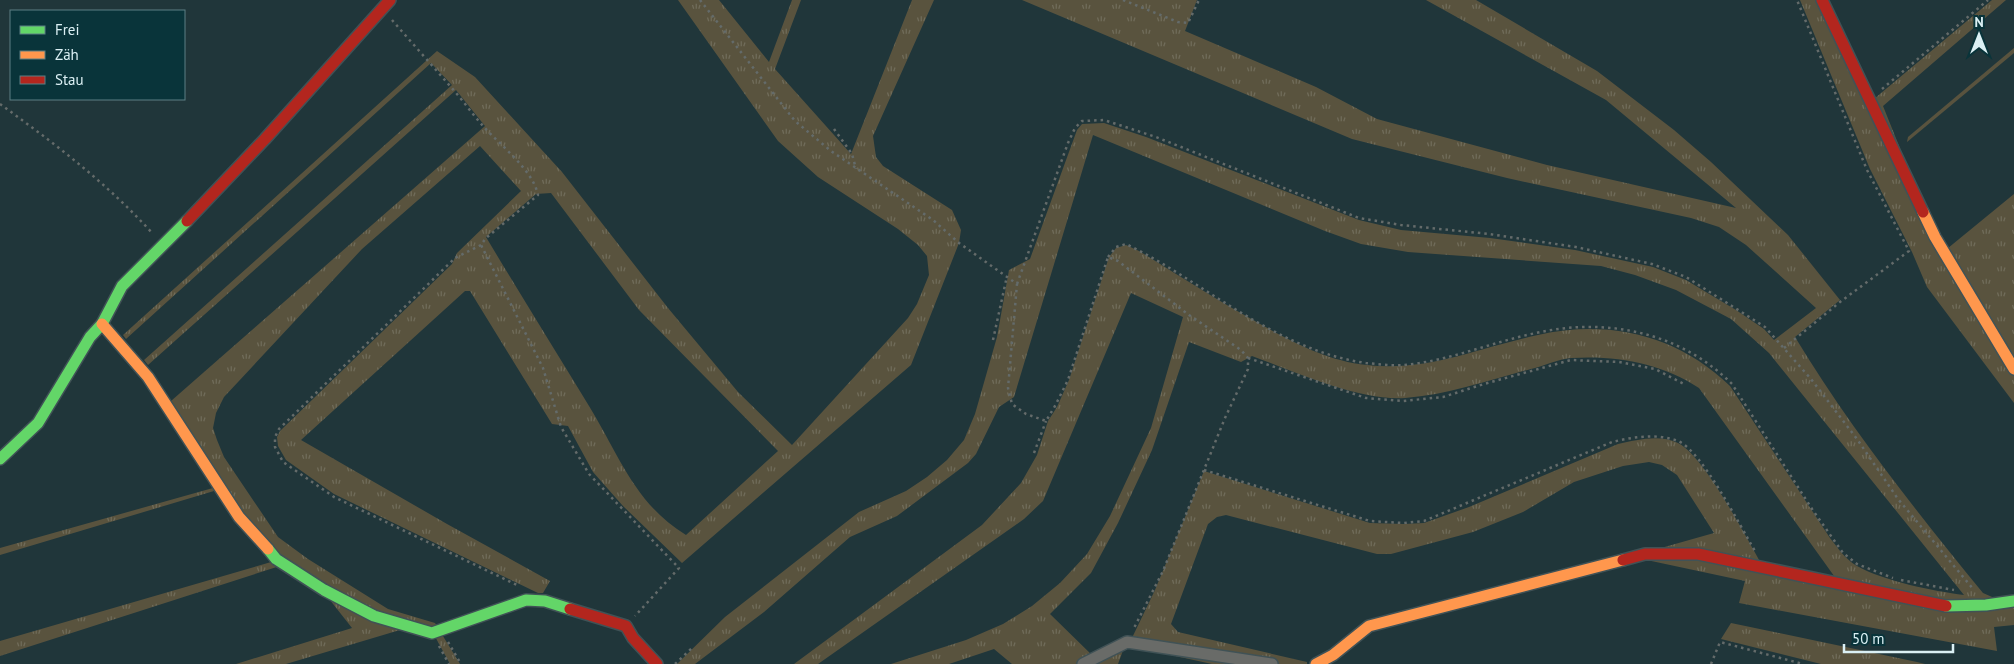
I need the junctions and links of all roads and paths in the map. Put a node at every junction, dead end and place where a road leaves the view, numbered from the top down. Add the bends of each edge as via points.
1 (390, 0) edge
2 (700, 0) edge
3 (1123, 0) edge
4 (1199, 0) edge
5 (1797, 0) edge
6 (1822, 0) edge
7 (1988, 0) edge
8 (381, 8) junction
9 (1870, 99) junction
10 (0, 104) edge
11 (834, 129) dead end
12 (856, 169) junction
13 (162, 245) junction
14 (481, 245) junction
15 (1108, 257) junction
16 (1006, 276) junction
17 (1017, 284) junction
18 (102, 324) junction
19 (992, 340) dead end
20 (1784, 348) junction
21 (1248, 358) junction
22 (2014, 370) edge
23 (1686, 385) dead end
24 (1046, 421) junction
25 (1034, 453) dead end
26 (0, 459) edge
27 (1203, 470) junction
28 (1766, 570) junction
29 (1958, 590) dead end
30 (1967, 592) dead end
31 (534, 600) junction
32 (2014, 601) edge
33 (626, 626) junction
34 (436, 631) junction
35 (1127, 642) junction
36 (692, 648) dead end
37 (449, 664) edge
38 (462, 664) edge
39 (658, 664) edge
40 (674, 664) edge
41 (1083, 664) edge
42 (1272, 664) edge
43 (1316, 664) edge
44 (1711, 664) edge
45 (1803, 664) edge

1 - 8 street
2 - 12 path via 795,121
3 - 4 path via 1188,23
5 - 20 path via 1867,170 1909,251
6 - 9 street
7 - 9 path
8 - 13 street via 266,139
8 - 14 path via 483,127 513,157 536,188 538,195
9 - 22 street via 1936,237
10 - 13 path via 101,182
11 - 12 path via 852,154
12 - 16 path via 933,220
13 - 18 street via 122,286
14 - 31 path via 456,258 279,429 275,447 283,462 334,497 527,590
14 - 33 path via 543,368 561,427 589,474 679,568
15 - 21 path via 1118,261
15 - 24 path via 1068,380
15 - 29 path via 1116,247 1126,244 1238,312 1296,342 1315,351 1367,363 1402,366 1567,327 1598,326 1661,338 1692,353 1732,384 1843,553 1857,564 1891,578
16 - 17 path
16 - 19 path
17 - 20 path via 1075,128 1082,121 1104,120 1166,141 1359,218 1576,247 1652,264 1686,277 1736,308 1765,327
17 - 24 path via 1008,388 1012,404 1026,414
18 - 26 street via 90,337 38,423
18 - 34 street via 148,377 239,517 276,559 324,590 374,616
20 - 30 path via 1857,439 1898,499 1976,594
21 - 23 path via 1366,398 1403,401 1443,397 1571,360 1619,362 1655,369
21 - 27 path via 1248,369
24 - 25 path
27 - 28 path via 1370,521 1403,523 1424,521 1612,442 1639,436 1656,437 1678,441 1689,449 1707,471
27 - 35 path via 1155,590
28 - 32 street via 1944,606
28 - 43 street via 1698,554 1644,554 1369,626
31 - 33 street
31 - 34 street
33 - 39 street
34 - 37 path
34 - 38 path
35 - 41 street
35 - 42 street
36 - 40 path
44 - 45 path via 1720,642

